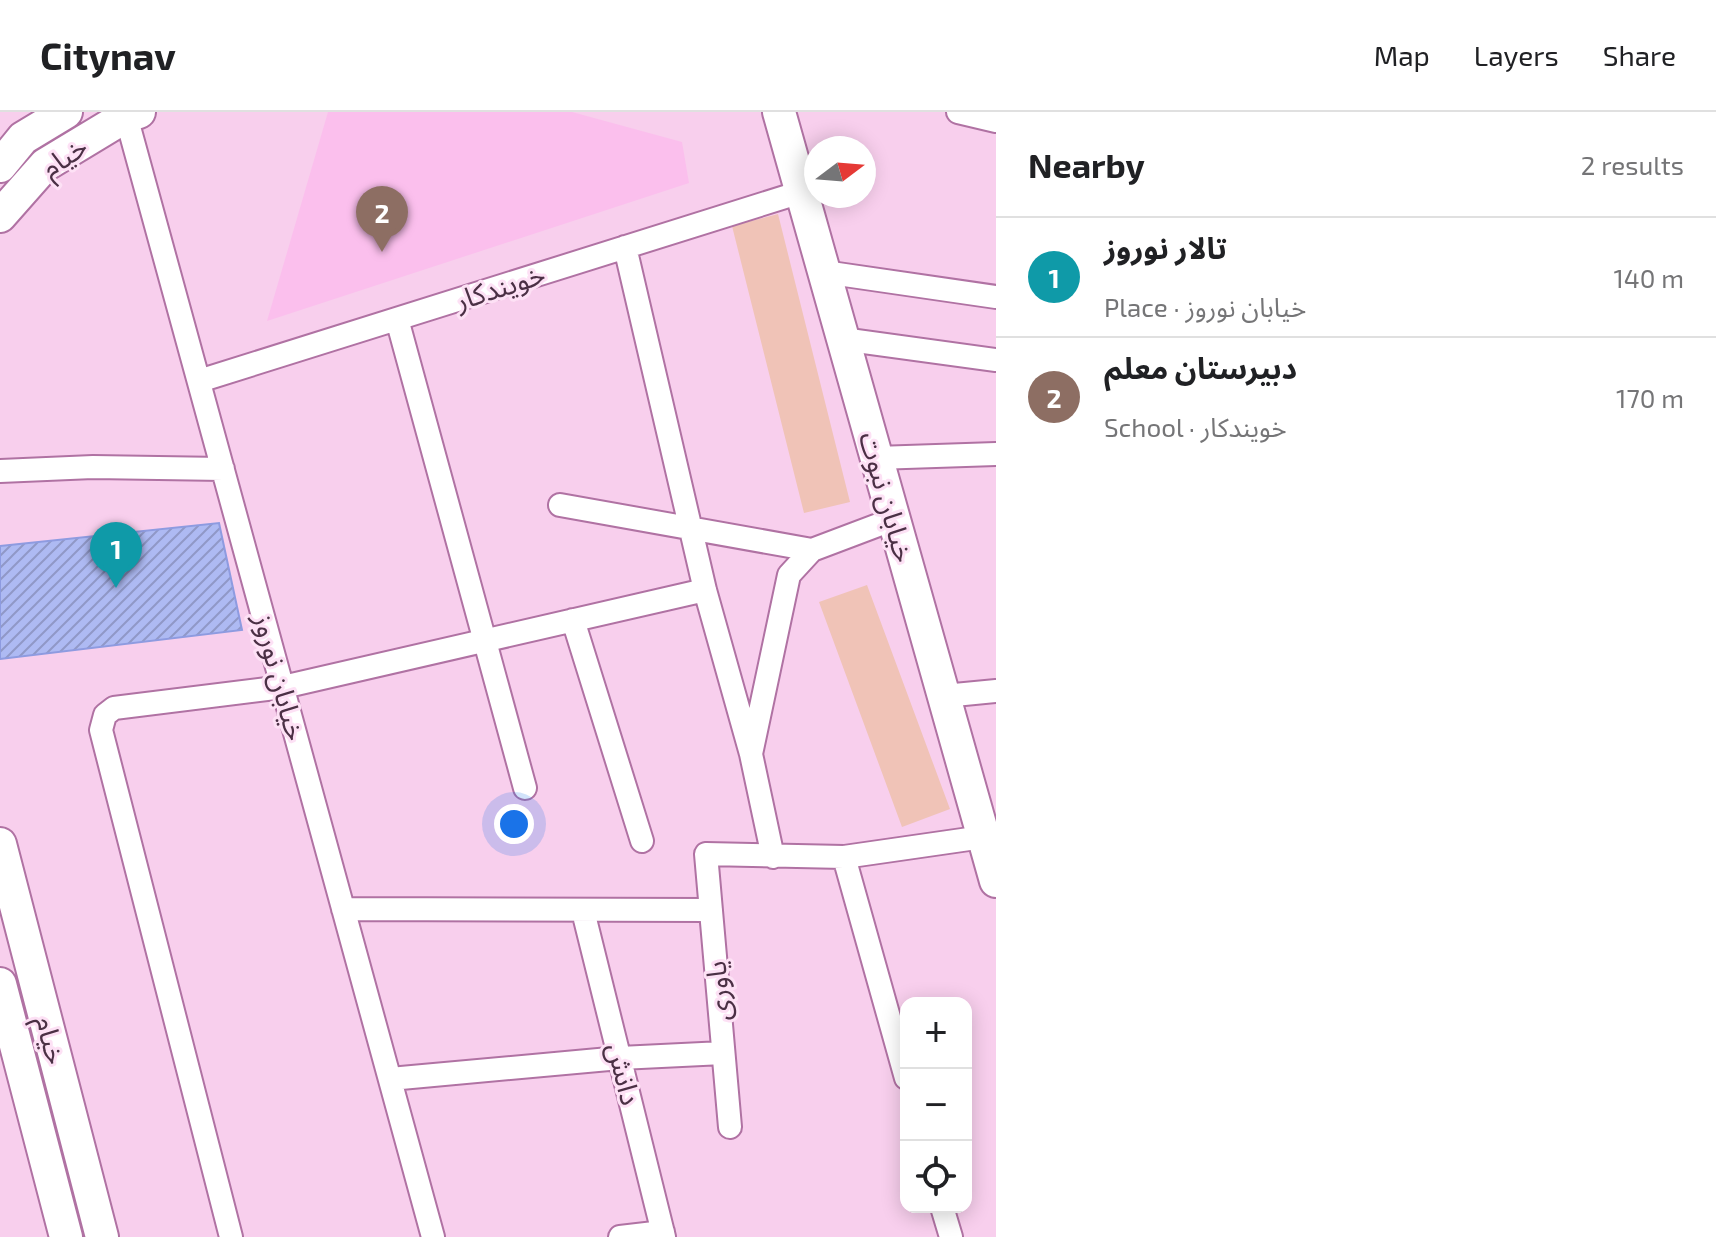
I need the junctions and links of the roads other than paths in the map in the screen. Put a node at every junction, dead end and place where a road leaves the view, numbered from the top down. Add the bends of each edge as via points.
1 (66, 112) edge
2 (779, 112) edge
3 (958, 112) edge
4 (130, 113) edge
5 (996, 121) edge
6 (0, 166) edge
7 (801, 192) junction
8 (0, 216) edge
9 (625, 247) junction
10 (824, 272) junction
11 (996, 297) edge
12 (397, 319) junction
13 (842, 339) junction
14 (996, 360) edge
15 (199, 381) junction
16 (996, 454) edge
17 (876, 458) junction
18 (223, 469) junction
19 (0, 471) edge
20 (560, 505) dead end
21 (894, 519) junction
22 (689, 526) junction
23 (812, 550) junction
24 (705, 590) junction
25 (573, 620) junction
26 (487, 640) junction
27 (283, 687) junction
28 (996, 691) edge
29 (944, 696) junction
30 (751, 754) junction
31 (525, 788) dead end
32 (983, 837) junction
33 (642, 841) dead end
34 (0, 844) edge
35 (773, 857) junction
36 (844, 857) junction
37 (996, 881) edge
38 (343, 909) junction
39 (711, 910) junction
40 (583, 911) junction
41 (37, 985) junction
42 (1, 991) edge
43 (723, 1053) junction
44 (620, 1058) junction
45 (903, 1069) edge
46 (390, 1079) junction
47 (730, 1127) dead end
48 (944, 1213) edge
49 (664, 1234) edge
50 (66, 1237) edge
51 (102, 1237) edge
52 (231, 1237) edge
53 (433, 1237) edge
54 (620, 1237) edge
55 (951, 1237) edge

1 - 6 street, خیام via 23,138
2 - 7 street, خیابان نبوت
3 - 5 street
4 - 8 street, خیام via 45,165
4 - 15 street, خیابان نوروز
7 - 9 street, خویندکار
7 - 10 street, خیابان نبوت
9 - 12 street, خویندکار
9 - 22 street
10 - 11 street
10 - 13 street, خیابان نبوت
12 - 15 street, خویندکار
12 - 26 street
13 - 14 street
13 - 17 street, خیابان نبوت
15 - 18 street, خیابان نوروز
16 - 17 street
17 - 21 street, خیابان نبوت
18 - 19 street
18 - 27 street, خیابان نوروز
20 - 22 street
21 - 23 street
21 - 29 street, خیابان نبوت
22 - 23 street
22 - 24 street
23 - 30 street via 789,575
24 - 25 street
24 - 30 street
25 - 26 street
25 - 33 street
26 - 27 street
26 - 31 street
27 - 38 street, خیابان نوروز
27 - 52 street via 114,708 105,715 101,730
28 - 29 street
29 - 32 street, خیابان نبوت
30 - 35 street
32 - 36 street
32 - 37 street, خیابان نبوت
34 - 41 street, خیام
35 - 36 street
35 - 39 street, یاوری via 706,854
36 - 45 street
38 - 40 street
38 - 46 street, خیابان نوروز
39 - 40 street
39 - 43 street, یاوری
40 - 44 street, دانش
41 - 42 street
41 - 51 street, خیام
42 - 50 street, خیام
43 - 44 street
43 - 47 street, یاوری
44 - 46 street
44 - 49 street, دانش
46 - 53 street, خیابان نوروز
48 - 55 street
49 - 54 street

